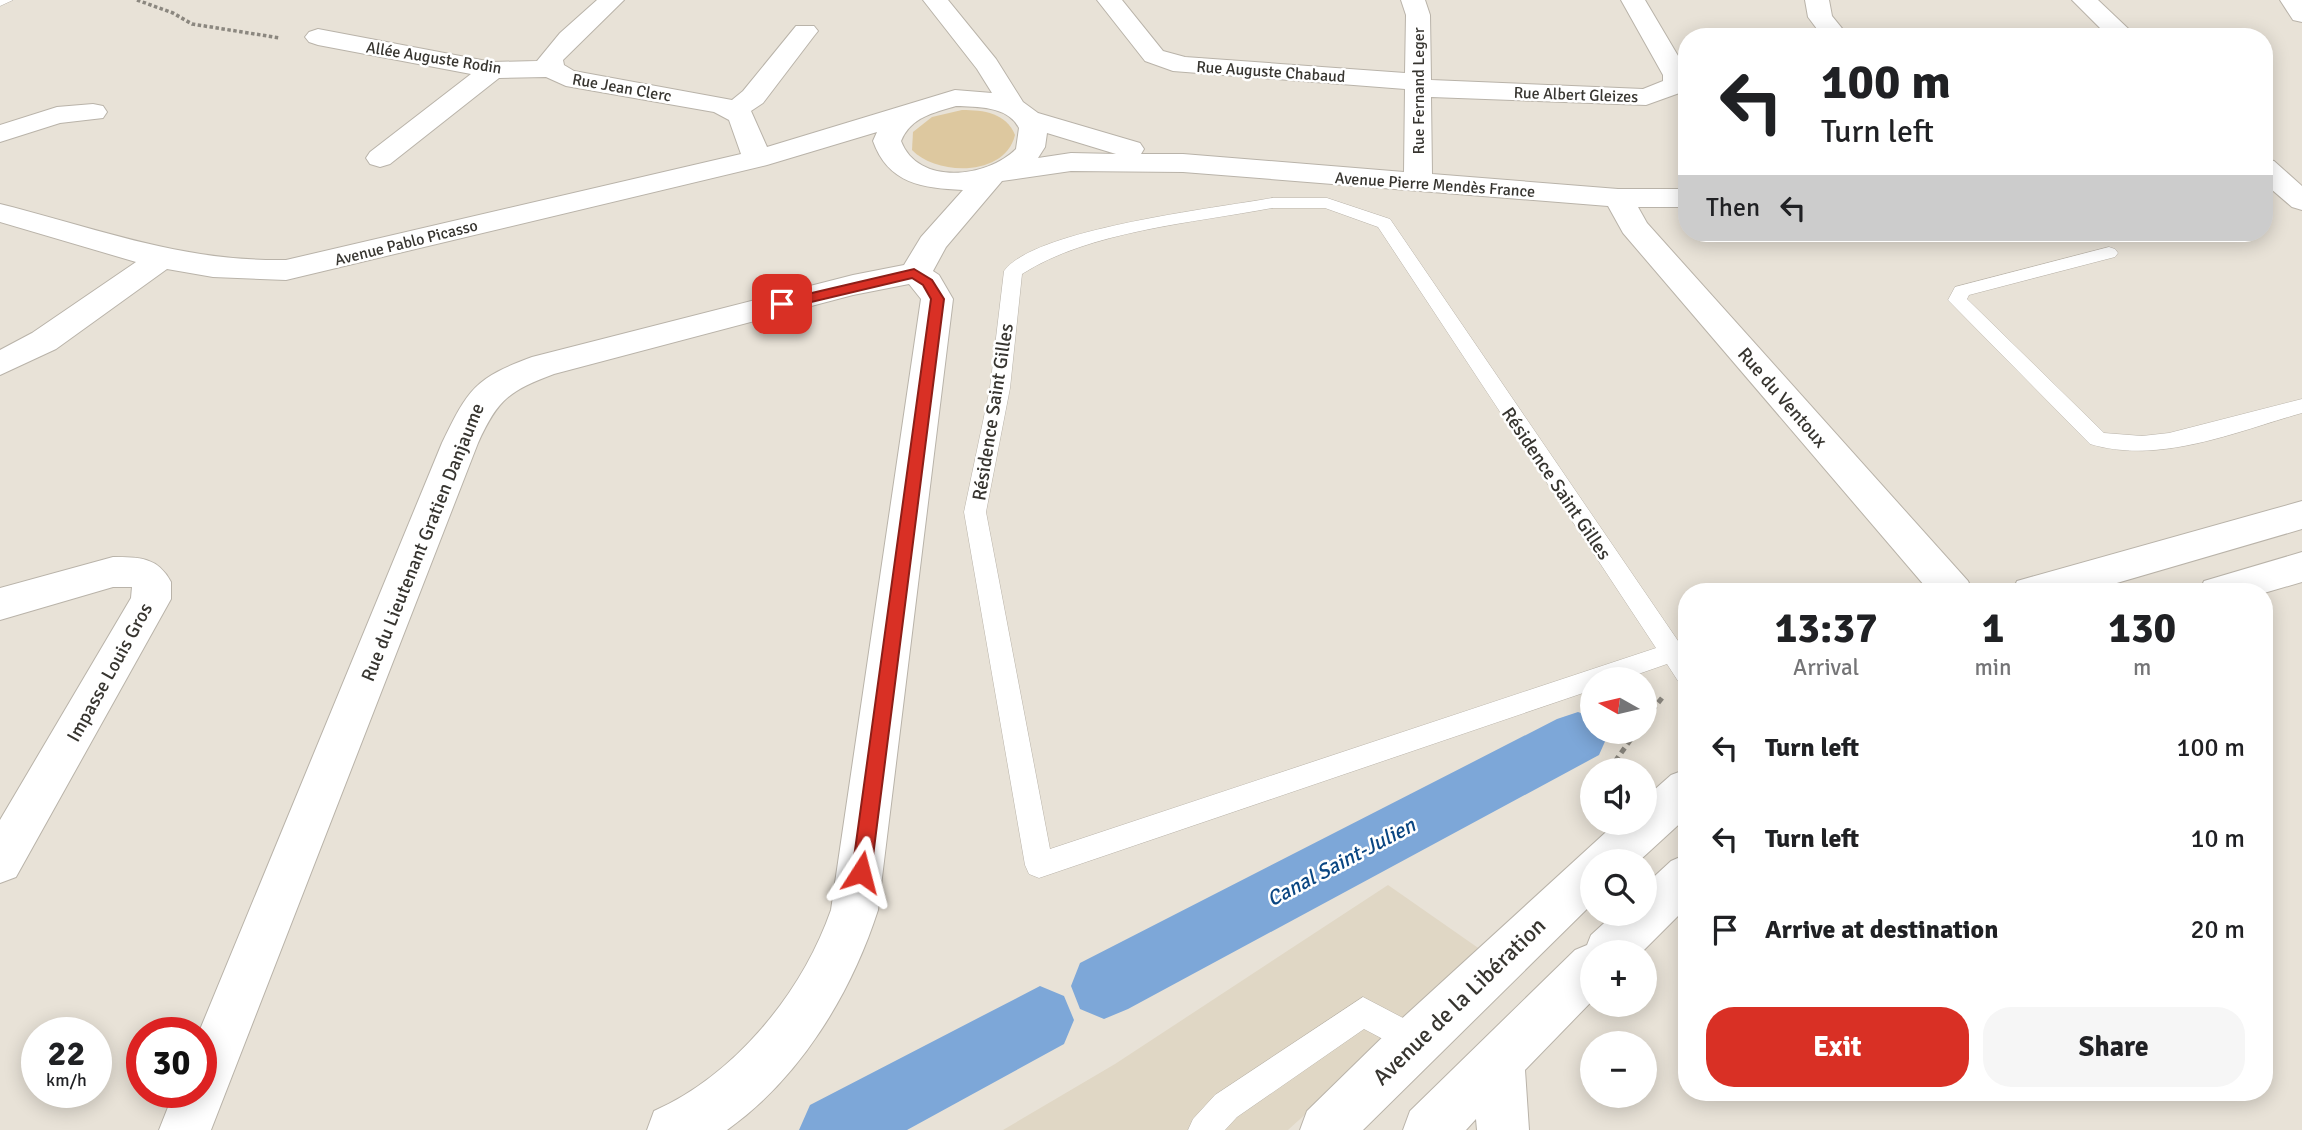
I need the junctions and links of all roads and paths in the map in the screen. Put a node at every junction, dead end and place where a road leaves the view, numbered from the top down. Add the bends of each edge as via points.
1 (6, 0) edge
2 (137, 0) edge
3 (612, 0) edge
4 (935, 0) edge
5 (1109, 0) edge
6 (1413, 0) edge
7 (1633, 0) edge
8 (1817, 0) edge
9 (2084, 0) edge
10 (2292, 0) edge
11 (0, 2) edge
12 (2302, 16) edge
13 (1829, 28) edge
14 (2114, 28) edge
15 (805, 31) dead end
16 (318, 37) joint
17 (967, 43) junction
18 (551, 69) junction
19 (492, 70) junction
20 (1419, 85) junction
21 (935, 102) junction
22 (93, 112) dead end
23 (733, 112) junction
24 (1019, 112) junction
25 (906, 114) junction
26 (0, 134) edge
27 (811, 144) junction
28 (888, 154) junction
29 (380, 158) dead end
30 (757, 159) junction
31 (1182, 163) junction
32 (997, 173) junction
33 (2273, 175) edge
34 (920, 177) junction
35 (1418, 183) junction
36 (1618, 198) junction
37 (1678, 198) edge
38 (2302, 201) edge
39 (2302, 207) edge
40 (2273, 209) edge
41 (0, 213) edge
42 (2109, 253) dead end
43 (163, 258) junction
44 (923, 259) junction
45 (0, 364) edge
46 (2302, 406) edge
47 (2302, 515) edge
48 (2302, 567) edge
49 (1946, 583) edge
50 (2063, 583) edge
51 (2248, 583) edge
52 (0, 604) edge
53 (1671, 653) junction
54 (1678, 662) edge
55 (1629, 667) edge
56 (1580, 683) edge
57 (1678, 797) edge
58 (1620, 849) edge
59 (0, 862) edge
60 (1580, 884) edge
61 (1678, 885) edge
62 (1620, 940) edge
63 (1580, 980) edge
64 (1415, 1041) junction
65 (217, 1051) edge
66 (1500, 1063) junction
67 (194, 1108) edge
68 (185, 1130) edge
69 (673, 1130) edge
70 (1204, 1130) edge
71 (1326, 1130) edge
72 (1429, 1130) edge
73 (1503, 1130) edge

1 - 11 lane
2 - 16 path via 192,24 298,41
3 - 18 street, Rue Jean Clerc via 550,59
4 - 17 street
5 - 20 street, Rue Auguste Chabaud via 1154,56 1182,65
6 - 20 street, Rue Fernand Leger via 1418,15
7 - 20 street, Rue Albert Gleizes via 1676,75 1676,85 1664,92 1646,97
8 - 13 street via 1820,17
9 - 14 street
10 - 12 street
15 - 23 street via 753,97
16 - 19 street, Allée Auguste Rodin
17 - 21 street via 967,69
17 - 24 street via 1001,80
18 - 19 street, Allée Auguste Rodin
18 - 23 street, Rue Jean Clerc via 566,78 681,97
19 - 29 street
20 - 35 street, Rue Fernand Leger
21 - 24 street, Avenue Pierre Mendès France via 975,98
21 - 25 street, Avenue Pablo Picasso
22 - 26 street via 57,115
23 - 30 street via 741,116
24 - 31 street, Avenue Pierre Mendès France via 1081,136
24 - 32 street via 1033,128 1034,140 1029,151
25 - 27 street, Avenue Pablo Picasso
25 - 28 street via 888,133
27 - 28 street, Avenue Pablo Picasso via 854,146
27 - 30 street, Avenue Pablo Picasso
28 - 34 street
30 - 43 street, Avenue Pablo Picasso via 286,270 228,271
31 - 32 street, Avenue Pierre Mendès France via 1070,162
31 - 35 street, Avenue Pierre Mendès France
32 - 34 street, Avenue Pierre Mendès France via 954,182
32 - 44 street
33 - 38 street
34 - 44 street
35 - 36 street, Avenue Pierre Mendès France
36 - 37 street, Avenue Pierre Mendès France
36 - 49 street, Rue du Ventoux via 1634,227
39 - 40 street
41 - 43 street, Avenue Pablo Picasso
42 - 46 lane via 1962,291 1957,300 2097,439 2111,444 2144,445
43 - 45 street via 56,333
44 - 65 street, Rue du Lieutenant Gratien Danjaume via 853,285 544,365 503,380 482,395
44 - 69 street via 937,299 853,918 816,992 755,1076 698,1122
47 - 50 street
48 - 51 street
52 - 59 street, Impasse Louis Gros via 113,572 141,572 152,582 151,599
53 - 54 lane, Résidence Saint Gilles
53 - 55 lane, Résidence Saint Gilles
53 - 56 lane, Résidence Saint Gilles via 1384,223 1327,203 1272,203 1075,240 1013,271 1000,388 975,512 1039,865
57 - 58 street
60 - 64 street, Avenue de la Libération
61 - 62 street
63 - 66 street
64 - 70 lane via 1363,1012 1226,1106
64 - 71 street, Avenue de la Libération
66 - 72 street
66 - 73 street
67 - 68 street, Rue du Lieutenant Gratien Danjaume

